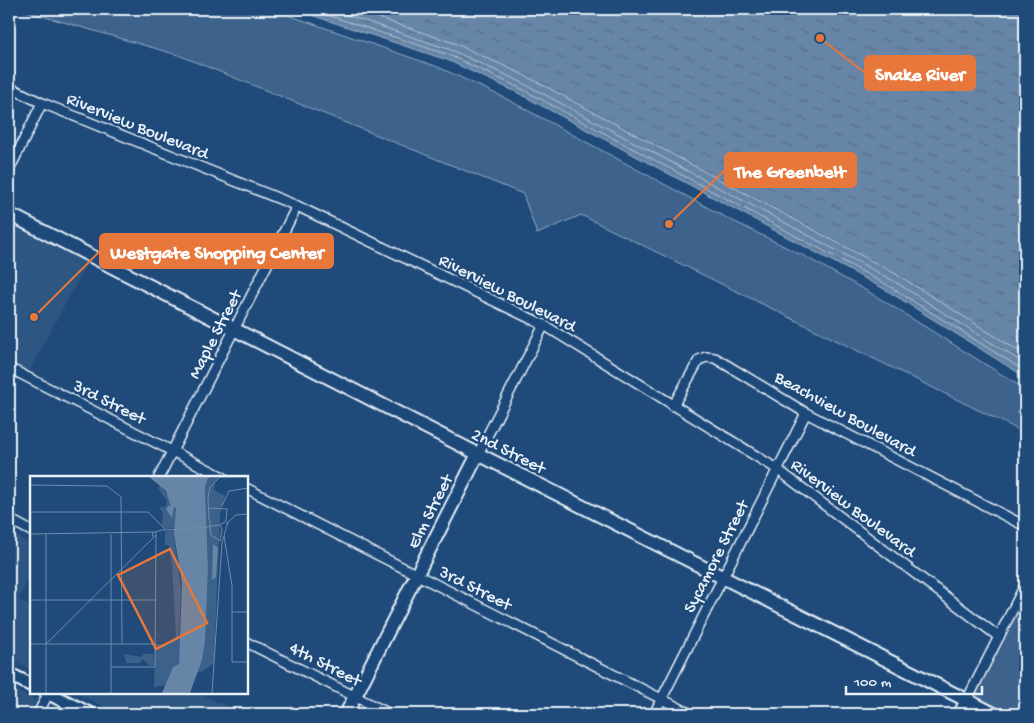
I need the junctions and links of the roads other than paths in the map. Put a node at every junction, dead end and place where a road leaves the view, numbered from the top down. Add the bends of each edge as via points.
1 (9, 87) edge
2 (42, 103) junction
3 (9, 170) edge
4 (297, 206) junction
5 (9, 214) edge
6 (544, 324) junction
7 (234, 330) junction
8 (9, 368) edge
9 (673, 406) junction
10 (806, 413) junction
11 (172, 451) junction
12 (478, 454) junction
13 (777, 469) junction
14 (160, 476) edge
15 (221, 476) edge
16 (248, 489) edge
17 (9, 519) edge
18 (1025, 526) edge
19 (30, 530) edge
20 (416, 575) junction
21 (723, 577) junction
22 (1025, 585) edge
23 (998, 637) junction
24 (248, 643) edge
25 (9, 674) edge
26 (30, 684) edge
27 (48, 693) edge
28 (50, 693) edge
29 (355, 697) junction
30 (661, 699) junction
31 (967, 700) junction
32 (38, 714) edge
33 (90, 714) edge
34 (346, 714) edge
35 (390, 714) edge
36 (654, 714) edge
37 (691, 714) edge
38 (960, 714) edge
39 (994, 714) edge

1 - 2 street, Riverview Boulevard
2 - 3 street
2 - 4 street, Riverview Boulevard
4 - 6 street, Riverview Boulevard
4 - 7 street, Maple Street
5 - 7 street, 2nd Street
6 - 9 street, Riverview Boulevard
6 - 12 street, Elm Street
7 - 11 street, Maple Street
7 - 12 street, 2nd Street
8 - 11 street, 3rd Street
9 - 10 street, Beachview Boulevard via 698,360 706,357 715,358
9 - 13 street, Riverview Boulevard
10 - 13 street, Sycamore Street
10 - 18 street, Beachview Boulevard
11 - 14 street, Maple Street
11 - 15 street, 3rd Street
12 - 20 street, Elm Street
12 - 21 street, 2nd Street
13 - 21 street, Sycamore Street
13 - 23 street, Riverview Boulevard
16 - 20 street, 3rd Street
17 - 19 street
20 - 29 street, Elm Street
20 - 30 street, 3rd Street
21 - 30 street, Sycamore Street
21 - 31 street, 2nd Street
22 - 23 street
23 - 31 street
24 - 29 street, 4th Street
25 - 26 street
27 - 32 street
28 - 33 street
29 - 34 street, Elm Street
29 - 35 street, 4th Street
30 - 36 street, Sycamore Street
30 - 37 street, 3rd Street
31 - 38 street
31 - 39 street, 2nd Street

